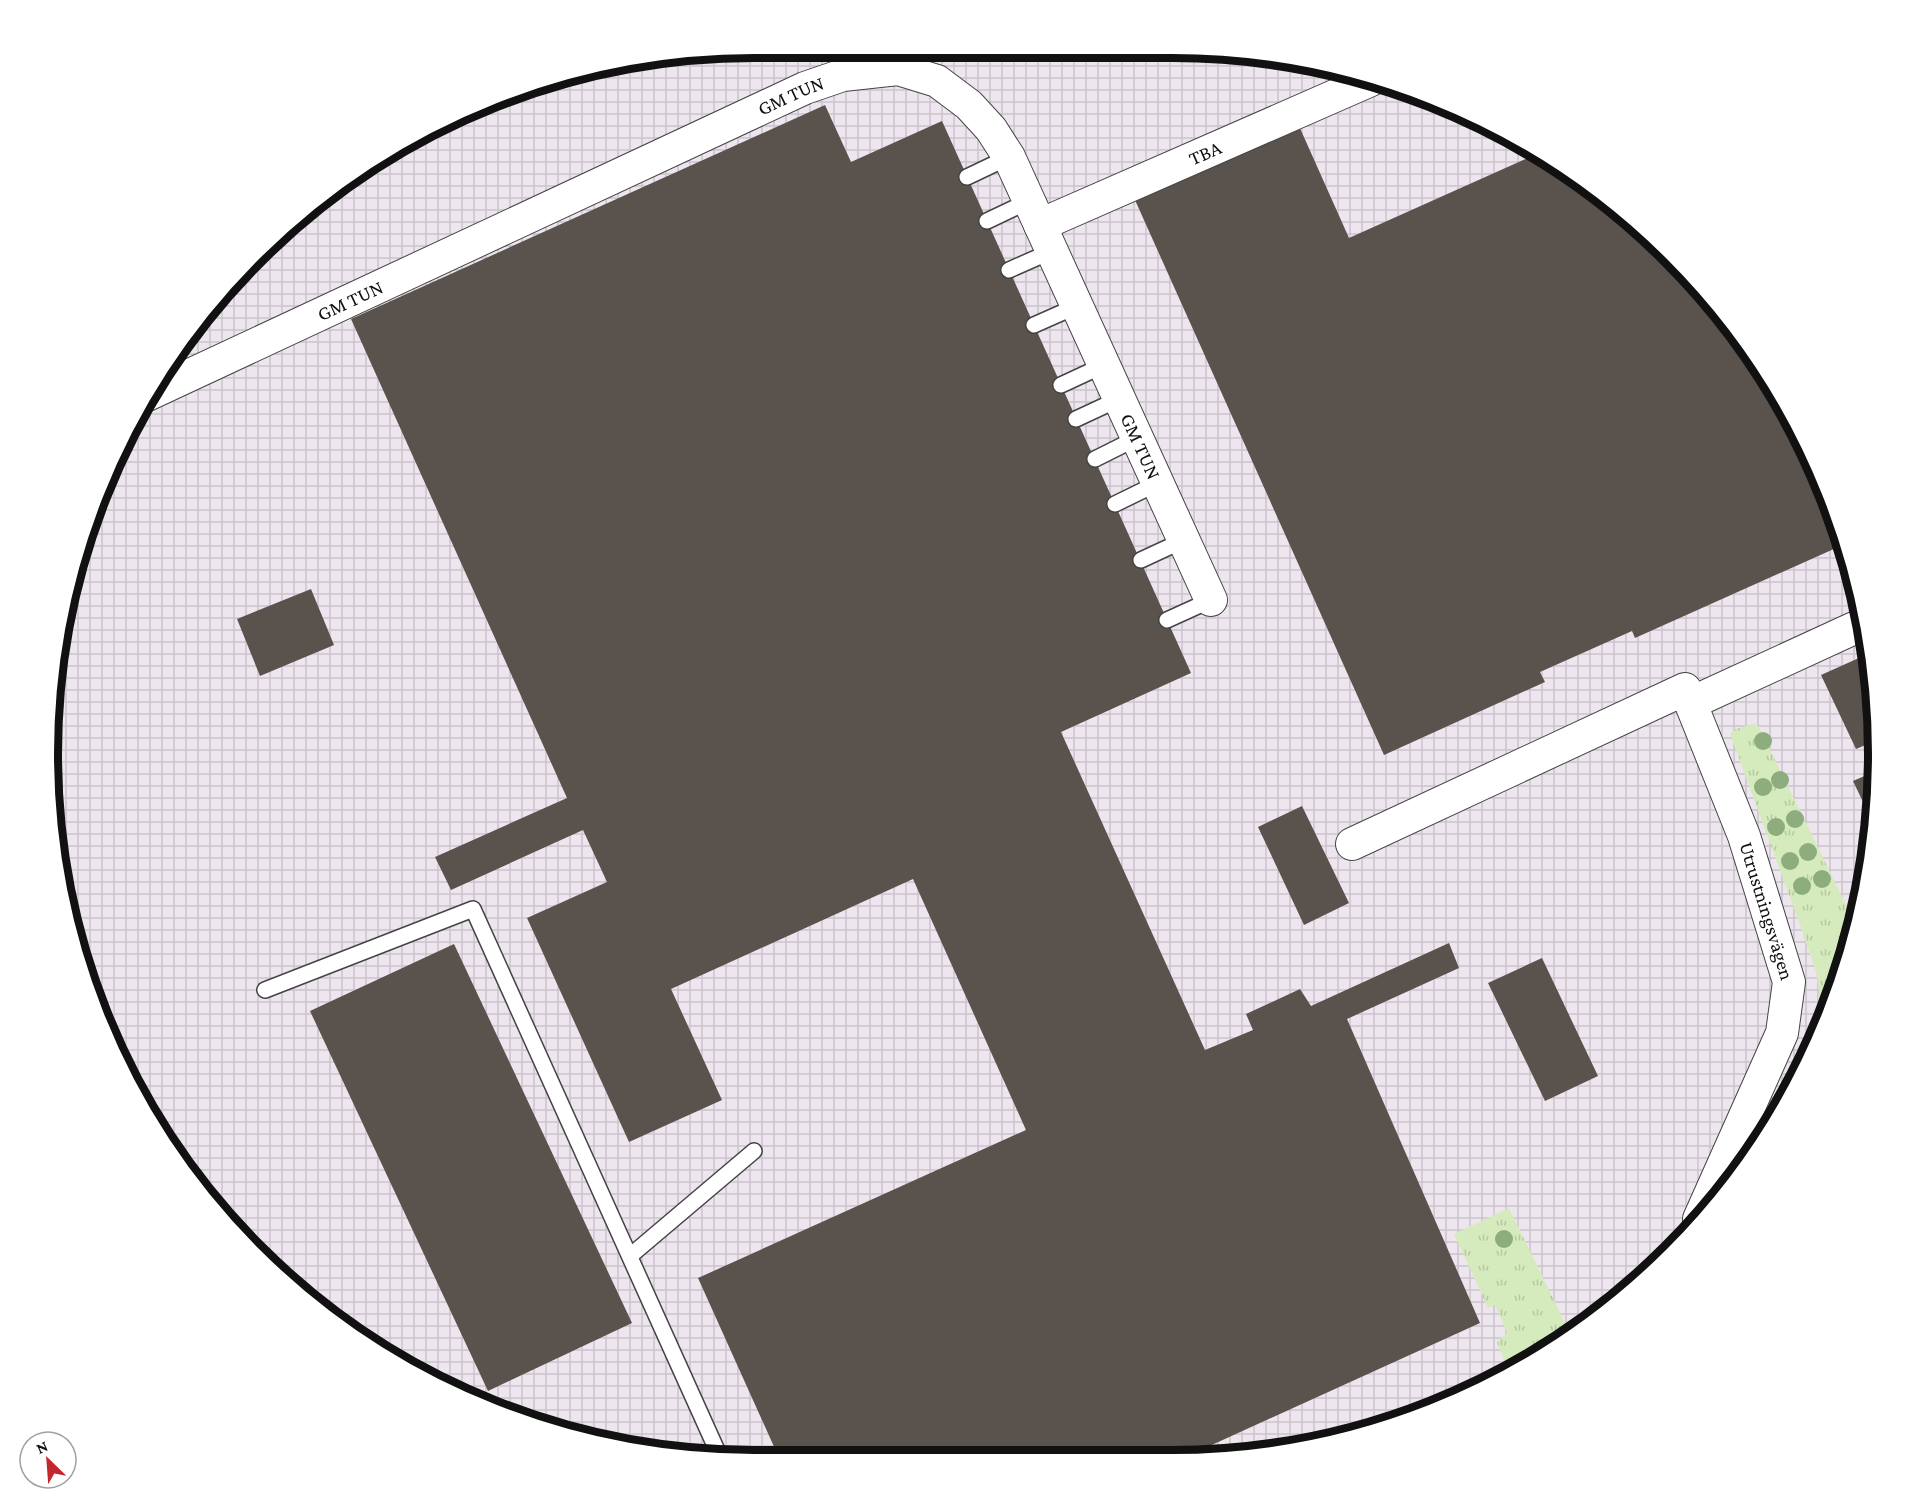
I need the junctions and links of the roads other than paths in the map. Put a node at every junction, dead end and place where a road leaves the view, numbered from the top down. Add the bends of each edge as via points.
1 (1361, 85) edge
2 (1009, 156) junction
3 (967, 177) dead end
4 (987, 221) dead end
5 (1040, 226) junction
6 (1009, 270) dead end
7 (1077, 306) junction
8 (1034, 325) dead end
9 (1104, 366) junction
10 (1061, 385) dead end
11 (164, 387) edge
12 (1119, 399) junction
13 (1076, 418) dead end
14 (1137, 438) junction
15 (1095, 459) dead end
16 (1158, 483) junction
17 (1115, 504) dead end
18 (1184, 540) junction
19 (1140, 560) dead end
20 (1211, 600) joint
21 (1167, 620) dead end
22 (1856, 627) edge
23 (1688, 696) junction
24 (1352, 844) dead end
25 (265, 990) dead end
26 (754, 1150) dead end
27 (1711, 1193) edge
28 (630, 1256) junction
29 (716, 1448) edge

1 - 5 street, TBA
2 - 3 lane
2 - 5 street, GM TUN
2 - 11 street, GM TUN via 969,105 937,81 898,69 843,75 805,88
4 - 5 lane
5 - 6 lane
5 - 7 street, GM TUN
7 - 8 lane
7 - 9 street, GM TUN
9 - 10 lane
9 - 12 street, GM TUN
12 - 13 lane
12 - 14 street, GM TUN
14 - 15 lane
14 - 16 street, GM TUN
16 - 17 lane
16 - 18 street, GM TUN
18 - 19 lane
18 - 20 street, GM TUN
20 - 21 lane
22 - 23 street
23 - 24 street
23 - 27 street, Utrustningsvägen via 1744,836 1789,982 1782,1033
25 - 28 lane via 473,909
26 - 28 lane
28 - 29 lane

